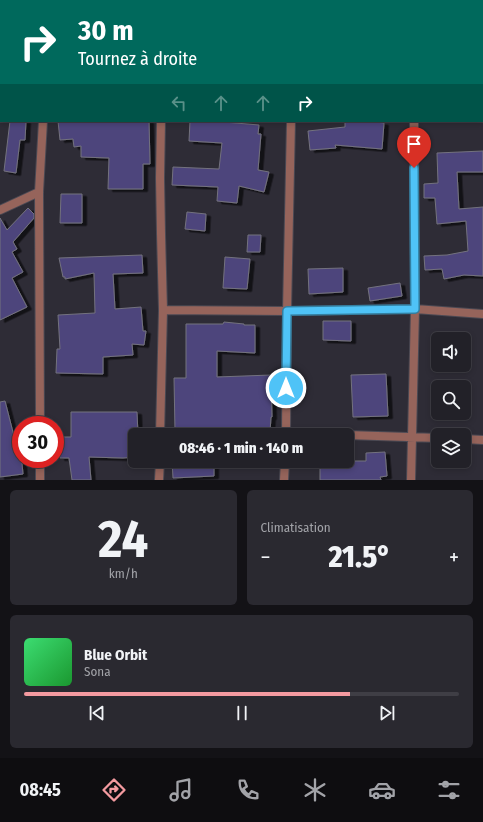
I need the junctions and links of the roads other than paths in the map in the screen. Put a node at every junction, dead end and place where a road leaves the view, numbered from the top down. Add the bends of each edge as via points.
1 (43, 122) edge
2 (162, 122) edge
3 (291, 122) edge
4 (414, 122) edge
5 (39, 192) junction
6 (0, 210) edge
7 (415, 309) junction
8 (163, 310) junction
9 (287, 311) junction
10 (483, 314) edge
11 (40, 416) edge
12 (160, 428) edge
13 (286, 428) edge
14 (354, 435) edge
15 (412, 437) junction
16 (431, 438) edge
17 (471, 439) edge
18 (483, 440) edge
19 (40, 468) edge
20 (160, 468) edge
21 (285, 468) edge
22 (40, 480) edge
23 (159, 480) edge
24 (284, 480) edge
25 (411, 480) edge

1 - 5 street
2 - 8 street via 160,171
3 - 9 street
4 - 7 street
5 - 6 street
5 - 11 street
7 - 9 street
7 - 10 street
7 - 15 street
8 - 9 street
8 - 12 street
9 - 13 street
14 - 15 street
15 - 16 street
15 - 25 street
17 - 18 street
19 - 22 street
20 - 23 street
21 - 24 street

